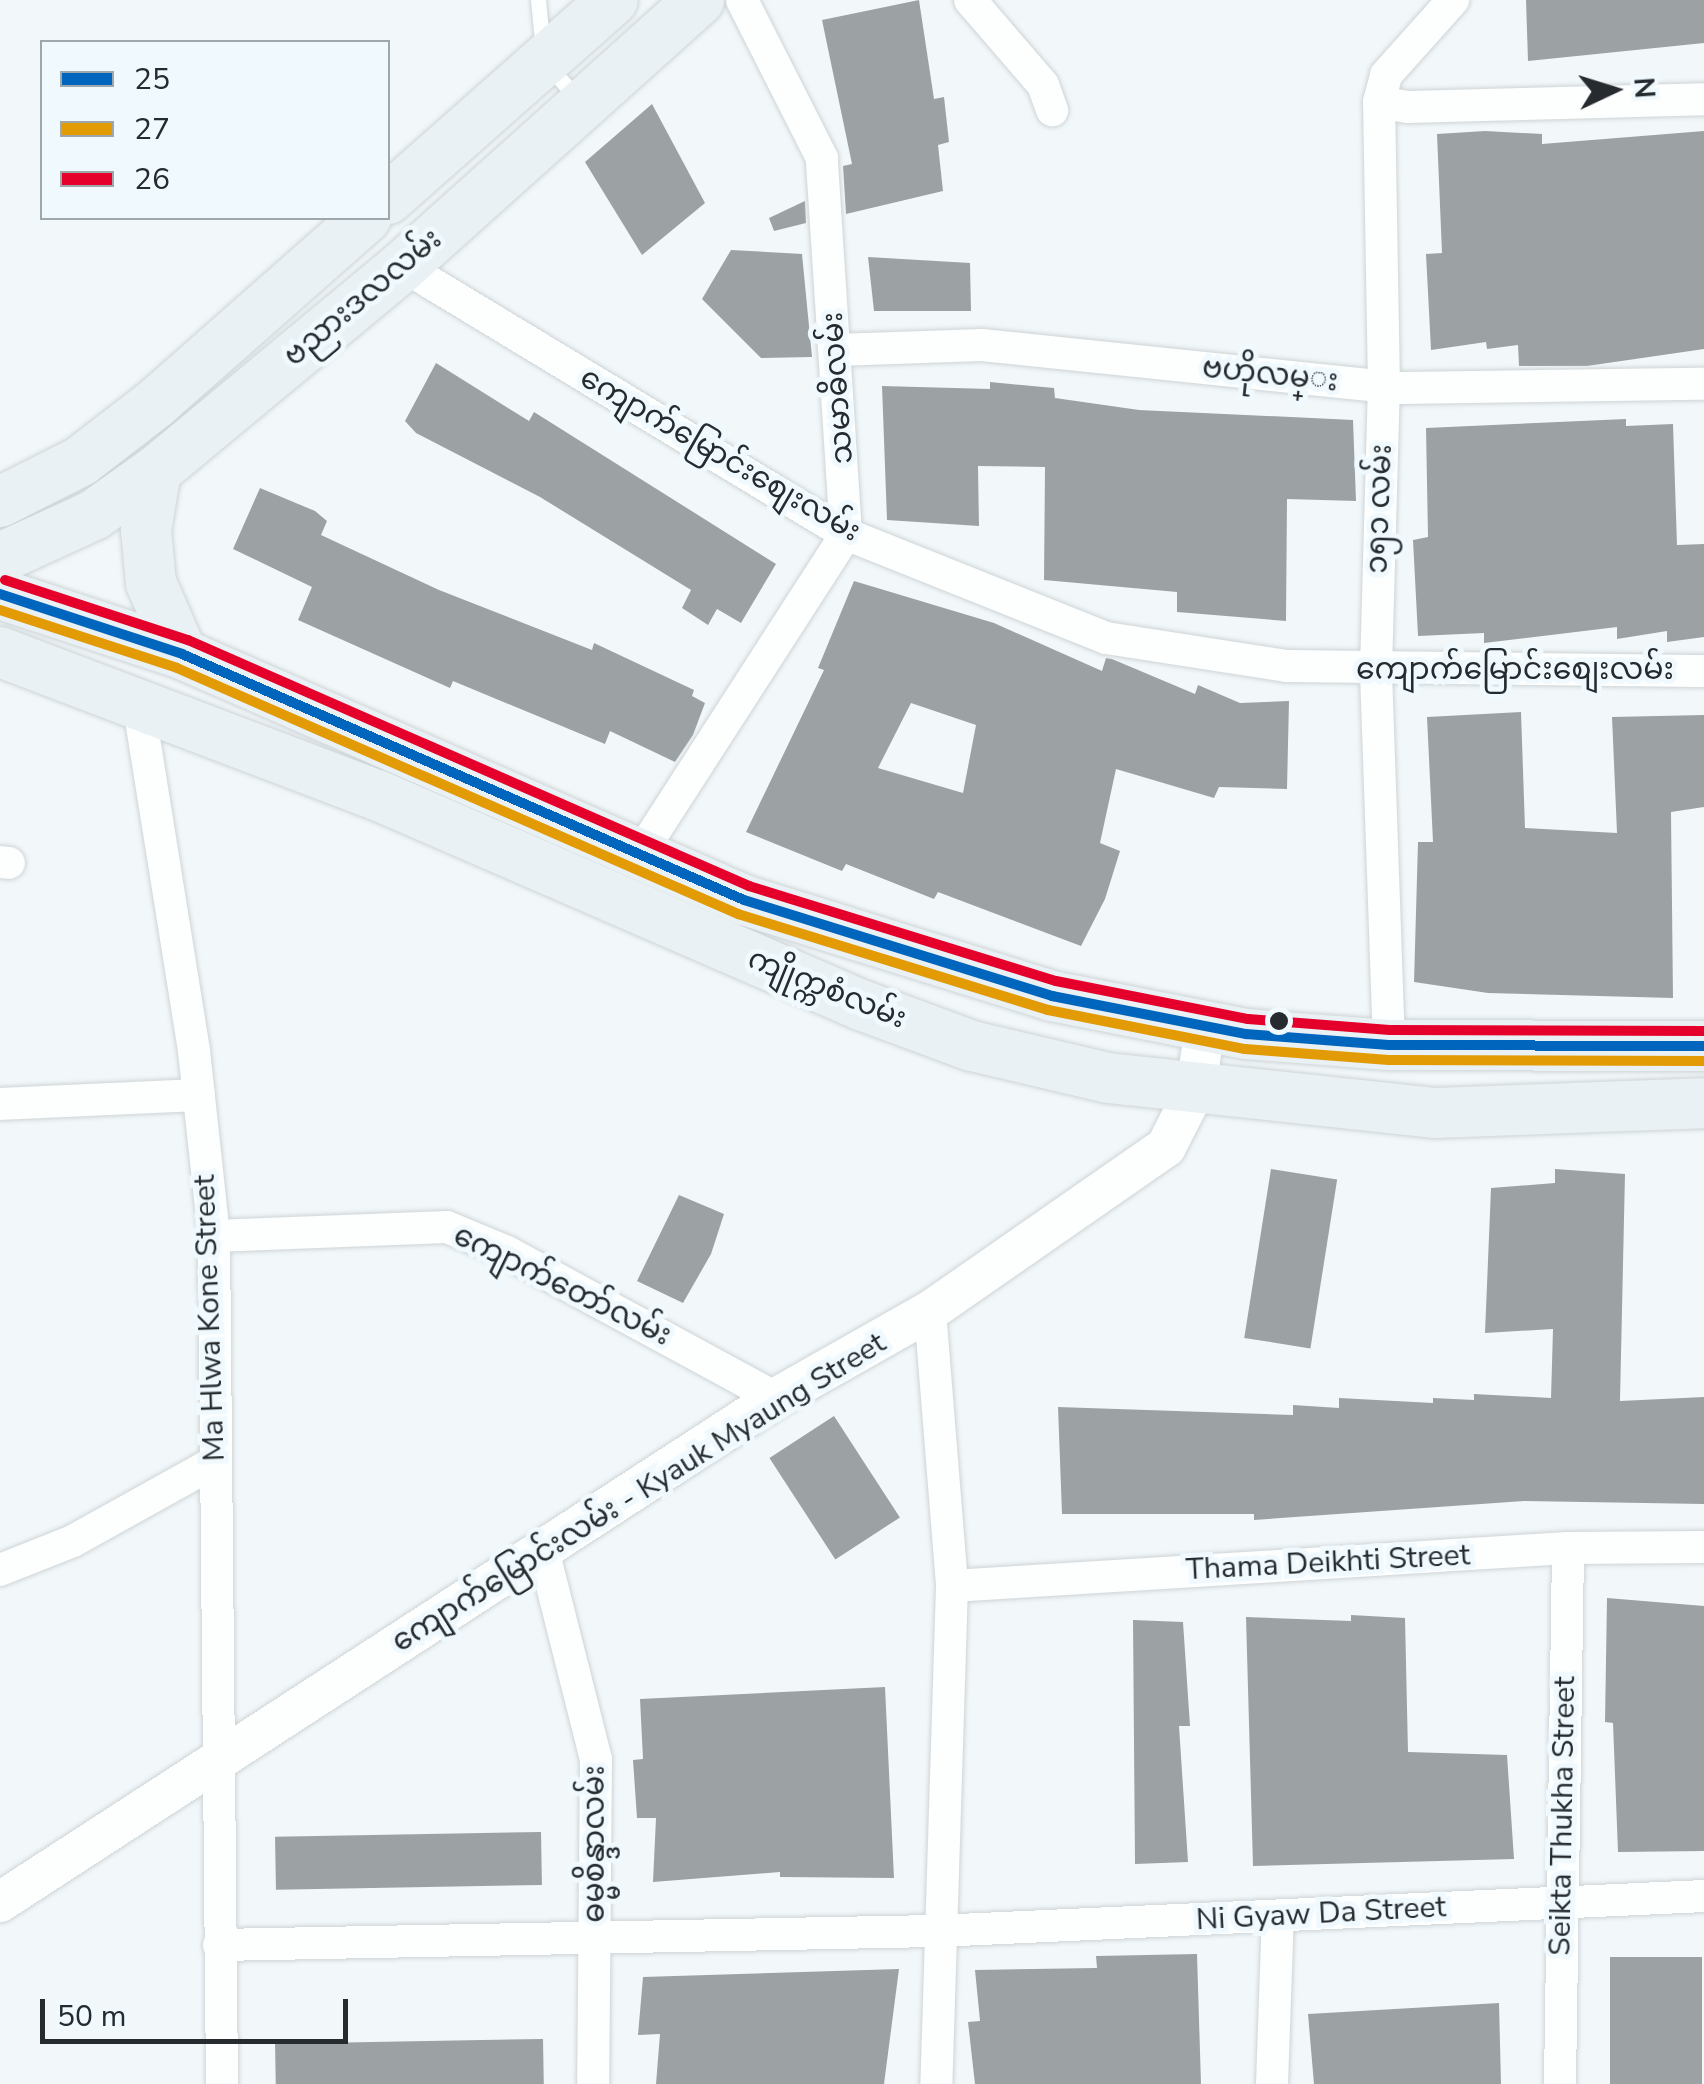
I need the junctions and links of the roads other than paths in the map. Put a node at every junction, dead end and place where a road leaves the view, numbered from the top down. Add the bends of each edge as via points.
1 (538, 0) edge
2 (613, 0) edge
3 (698, 0) edge
4 (742, 0) edge
5 (970, 0) edge
6 (1453, 0) edge
7 (544, 61) junction
8 (1704, 99) edge
9 (1379, 102) junction
10 (582, 105) junction
11 (1052, 110) dead end
12 (397, 191) edge
13 (364, 220) edge
14 (446, 228) junction
15 (403, 266) junction
16 (836, 350) junction
17 (1704, 384) edge
18 (1384, 388) junction
19 (156, 471) junction
20 (0, 502) edge
21 (846, 534) junction
22 (0, 558) edge
23 (0, 594) edge
24 (0, 652) edge
25 (182, 654) junction
26 (1376, 670) junction
27 (1704, 671) edge
28 (138, 701) junction
29 (640, 854) junction
30 (1205, 1027) junction
31 (1390, 1044) junction
32 (1704, 1046) edge
33 (1196, 1088) junction
34 (199, 1095) junction
35 (1704, 1103) edge
36 (0, 1104) edge
37 (214, 1236) junction
38 (930, 1311) junction
39 (776, 1398) junction
40 (215, 1462) junction
41 (1704, 1547) edge
42 (1568, 1548) junction
43 (542, 1550) junction
44 (0, 1570) edge
45 (952, 1586) junction
46 (221, 1761) junction
47 (1704, 1896) edge
48 (0, 1902) edge
49 (1561, 1903) junction
50 (1278, 1916) junction
51 (937, 1931) junction
52 (595, 1935) junction
53 (219, 1945) junction
54 (222, 2084) edge
55 (592, 2084) edge
56 (936, 2084) edge
57 (1272, 2084) edge
58 (1560, 2084) edge

1 - 7 lane
2 - 7 main road, ဗညားဒလလမ်း
3 - 10 main road, ဗညားဒလလမ်း
4 - 16 street, သမာဓိလမ်း via 822,158
5 - 11 street via 1043,84
6 - 9 street, ၁၅၁ လမ်း via 1386,75
7 - 10 lane
7 - 12 main road, ဗညားဒလလမ်း
8 - 9 street via 1408,107
9 - 18 street, ၁၅၁ လမ်း
10 - 14 main road, ဗညားဒလလမ်း
12 - 14 main road
13 - 20 main road, ဗညားဒလလမ်း via 156,403 81,461
14 - 15 main road, ဗညားဒလလမ်း
15 - 19 main road, ဗညားဒလလမ်း
15 - 21 street, ကျောက်မြောင်းစျေးလမ်း
16 - 18 street, ဗဟိုလမ္း via 982,345
16 - 21 street, သမာဓိလမ်း
17 - 18 street, ဗဟိုလမ္း
18 - 26 street, ၁၅၁ လမ်း
19 - 22 main road, ဗညားဒလလမ်း via 94,515
19 - 25 main road via 146,530 151,582
21 - 26 street, ကျောက်မြောင်းစျေးလမ်း via 1106,638 1287,666
21 - 29 street
23 - 25 main road, ကျိုက္ကစံလမ်း
24 - 28 main road, ကျိုက္ကစံလမ်း
25 - 29 main road, ကျိုက္ကစံလမ်း
26 - 27 street, ကျောက်မြောင်းစျေးလမ်း
26 - 31 street, ၁၅၁ လမ်း
28 - 33 main road, ကျိုက္ကစံလမ်း via 954,1040 1108,1078
28 - 34 street, Ma Hlwa Kone Street
29 - 30 main road, ကျိုက္ကစံလမ်း via 744,900 1052,996
30 - 31 main road, ကျိုက္ကစံလမ်း
30 - 33 street, ကျောက်မြောင်းလမ်း - Kyauk Myaung Street
31 - 32 main road, ကျိုက္ကစံလမ်း
33 - 35 main road, ကျိုက္ကစံလမ်း via 1436,1114
33 - 38 street, ကျောက်မြောင်းလမ်း - Kyauk Myaung Street via 1166,1147
34 - 36 street
34 - 37 street, Ma Hlwa Kone Street
37 - 39 street, ကျောက်တော်လမ်း via 447,1226
37 - 40 street, Ma Hlwa Kone Street
38 - 39 street, ကျောက်မြောင်းလမ်း - Kyauk Myaung Street
38 - 45 street
39 - 43 street, ကျောက်မြောင်းလမ်း - Kyauk Myaung Street
40 - 44 street via 72,1542
40 - 46 street, Ma Hlwa Kone Street
41 - 42 street, Thama Deikhti Street
42 - 45 street, Thama Deikhti Street
42 - 49 street, Seikta Thukha Street
43 - 46 street, ကျောက်မြောင်းလမ်း - Kyauk Myaung Street
43 - 52 street, ဓမ္မစိန္ဒာလမ်း via 596,1759
45 - 51 street
46 - 48 street, ကျောက်မြောင်းလမ်း - Kyauk Myaung Street
46 - 53 street, Ma Hlwa Kone Street
47 - 49 street, Ni Gyaw Da Street
49 - 50 street, Ni Gyaw Da Street
49 - 58 street, Seikta Thukha Street
50 - 51 street, Ni Gyaw Da Street
50 - 57 street
51 - 52 street, Ni Gyaw Da Street
51 - 56 street
52 - 53 street, Ni Gyaw Da Street
52 - 55 street, ဓမ္မစိန္ဒာလမ်း
53 - 54 street, Ma Hlwa Kone Street

